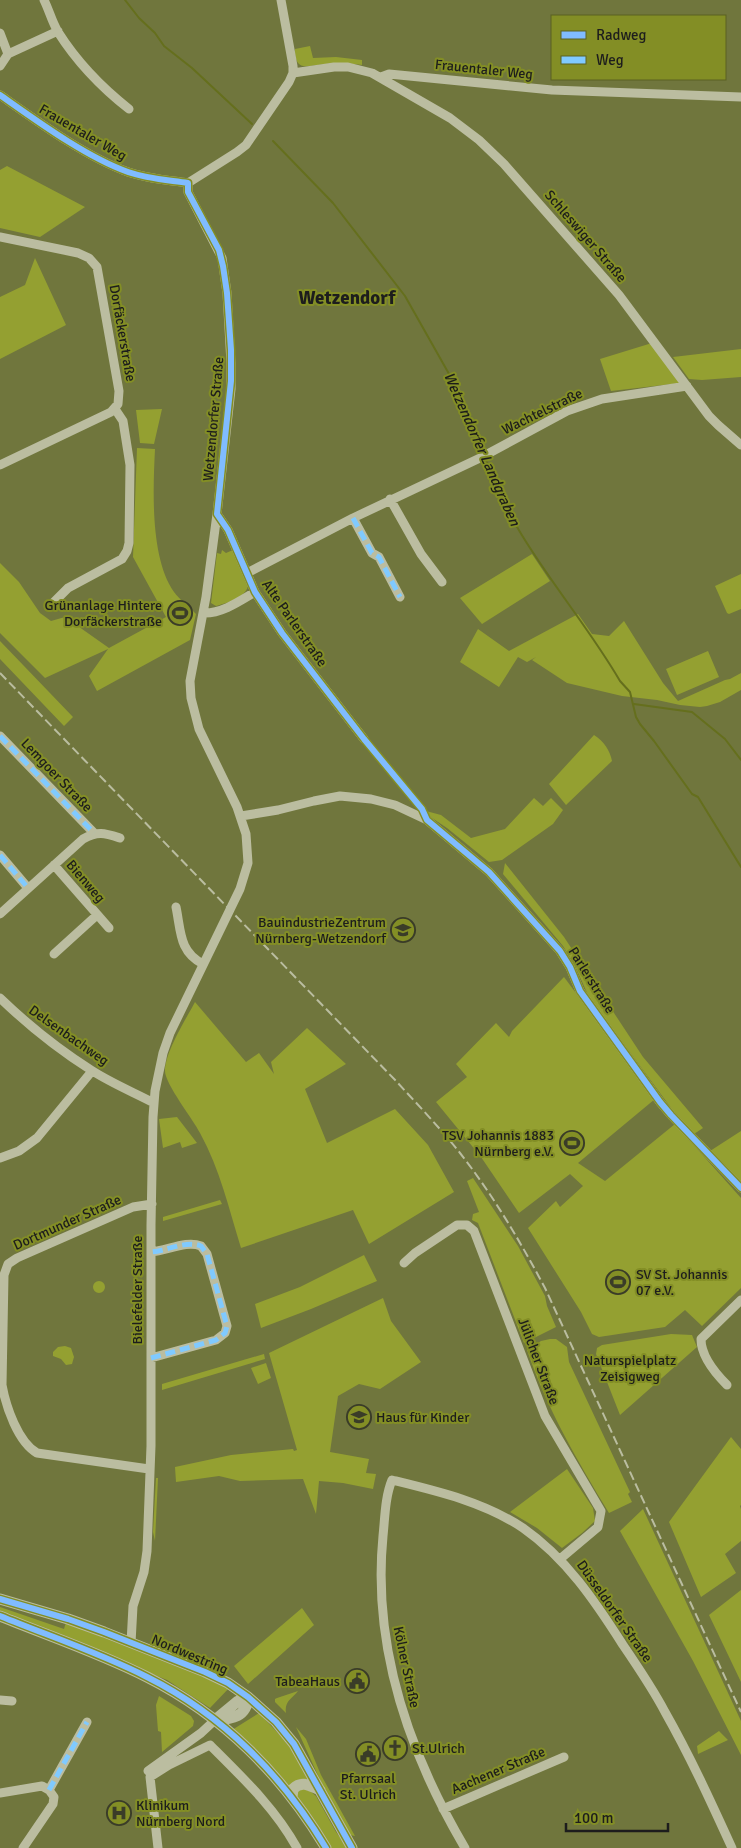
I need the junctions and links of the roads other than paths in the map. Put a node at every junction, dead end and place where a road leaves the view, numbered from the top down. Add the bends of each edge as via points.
1 (44, 0) edge
2 (281, 0) edge
3 (58, 31) junction
4 (0, 34) edge
5 (8, 54) junction
6 (0, 66) edge
7 (293, 73) junction
8 (381, 77) junction
9 (0, 95) edge
10 (741, 98) edge
11 (129, 109) dead end
12 (188, 184) junction
13 (0, 237) edge
14 (687, 386) junction
15 (115, 409) junction
16 (741, 445) edge
17 (0, 465) edge
18 (390, 499) junction
19 (217, 514) junction
20 (352, 518) junction
21 (247, 572) junction
22 (442, 582) dead end
23 (255, 592) junction
24 (400, 596) dead end
25 (53, 603) dead end
26 (203, 613) junction
27 (0, 736) edge
28 (364, 739) dead end
29 (241, 816) junction
30 (94, 833) junction
31 (120, 838) dead end
32 (0, 855) edge
33 (54, 865) junction
34 (28, 888) junction
35 (176, 907) dead end
36 (0, 914) edge
37 (97, 915) junction
38 (109, 928) dead end
39 (212, 946) joint
40 (54, 954) dead end
41 (203, 964) junction
42 (0, 998) edge
43 (92, 1071) junction
44 (154, 1102) junction
45 (0, 1158) edge
46 (741, 1188) edge
47 (152, 1204) junction
48 (151, 1252) junction
49 (404, 1263) dead end
50 (741, 1300) edge
51 (151, 1358) junction
52 (727, 1385) dead end
53 (1, 1386) edge
54 (149, 1468) junction
55 (392, 1480) joint
56 (560, 1559) junction
57 (0, 1599) edge
58 (0, 1616) edge
59 (131, 1643) junction
60 (248, 1696) junction
61 (0, 1700) edge
62 (12, 1701) dead end
63 (215, 1720) junction
64 (87, 1722) dead end
65 (564, 1757) dead end
66 (149, 1774) junction
67 (49, 1790) junction
68 (320, 1790) junction
69 (0, 1793) edge
70 (292, 1797) junction
71 (443, 1809) junction
72 (23, 1848) edge
73 (158, 1848) edge
74 (297, 1848) edge
75 (326, 1848) edge
76 (352, 1848) edge
77 (465, 1848) edge
78 (732, 1848) edge

1 - 3 street
2 - 7 street
3 - 5 street
3 - 11 street via 97,82
4 - 5 street
5 - 6 street
7 - 8 street, Frauentaler Weg via 341,67
7 - 12 street via 246,145
8 - 10 street, Frauentaler Weg via 390,74 552,90
8 - 14 street, Schleswiger Straße via 450,118 504,164 619,294
9 - 12 street, Frauentaler Weg via 99,158 127,171
12 - 19 street, Wetzendorfer Straße via 188,192 222,258 227,300 231,389
13 - 15 street, Dorfäckerstraße via 78,253 94,262 119,391
14 - 16 street, Schleswiger Straße via 718,425
14 - 18 street, Wachtelstraße via 588,402 543,422 484,456
15 - 17 street
15 - 25 street via 123,421 130,466 127,551 122,559 68,588
18 - 20 street, Wachtelstraße
18 - 22 street via 421,554
19 - 21 street, Alte Parlerstraße via 226,525
19 - 26 street, Wetzendorfer Straße
20 - 21 street, Wachtelstraße
20 - 24 street via 372,553 379,557
21 - 23 street, Alte Parlerstraße
23 - 26 street via 220,610
23 - 28 street, Alte Parlerstraße via 282,633
26 - 29 street, Wetzendorfer Straße via 190,681 192,708
27 - 30 street, Lemgoer Straße
29 - 39 street, Wetzendorfer Straße via 248,863
29 - 46 street, Parlerstraße via 340,796 395,805 427,820 488,872 560,951 580,990 660,1102
30 - 31 street
30 - 33 street, Bienweg
32 - 34 street
33 - 34 street, Bienweg
33 - 37 street, Bienweg
34 - 36 street, Bienweg
35 - 41 street via 186,950
37 - 38 street, Bienweg
37 - 40 street, Bienweg
39 - 41 street, Bielefelder Straße
41 - 44 street, Bielefelder Straße via 166,1044
42 - 43 street, Delsenbachweg via 23,1021
43 - 44 street, Delsenbachweg
43 - 45 street via 37,1138 19,1151
44 - 47 street, Bielefelder Straße
47 - 48 street, Bielefelder Straße
47 - 53 street, Dortmunder Straße via 133,1207 8,1264 4,1275
48 - 51 street, Bielefelder Straße
48 - 51 street via 189,1244 201,1246 207,1254 227,1326 225,1333 216,1340
49 - 56 street, Jülicher Straße via 457,1225 467,1225 474,1231 545,1416 601,1511 598,1527
50 - 52 street via 701,1339 713,1371
51 - 54 street, Bielefelder Straße
53 - 54 street, Dortmunder Straße via 23,1441 37,1453
54 - 59 street, Bielefelder Straße via 146,1566 133,1606
55 - 56 street, Düsseldorfer Straße via 488,1509 521,1527
55 - 71 street, Kölner Straße via 388,1491 381,1573 385,1638 406,1725
56 - 78 street, Düsseldorfer Straße via 604,1616 661,1704
57 - 59 main road, Nordwestring via 68,1619
58 - 63 main road via 141,1674
59 - 60 main road, Nordwestring via 205,1672
60 - 63 main road via 246,1708 240,1714 231,1719
60 - 68 main road, Nordwestring via 289,1736
61 - 62 street
63 - 66 street
63 - 70 main road via 265,1765
64 - 67 street
65 - 71 street, Aachener Straße
66 - 73 street
66 - 74 street via 210,1745 253,1788
67 - 69 street via 42,1786
67 - 72 street via 54,1798 53,1804
68 - 70 main road via 301,1784 293,1789
68 - 76 main road, Nordwestring
70 - 75 main road
71 - 77 street, Kölner Straße

